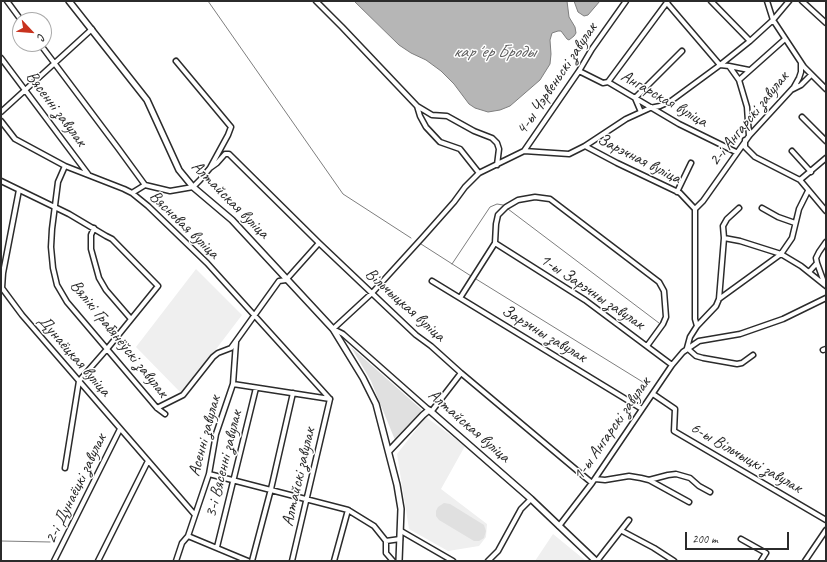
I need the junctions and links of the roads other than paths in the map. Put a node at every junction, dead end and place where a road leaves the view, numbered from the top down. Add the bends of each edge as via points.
1 (7, 1) edge
2 (69, 1) edge
3 (316, 1) edge
4 (626, 1) edge
5 (711, 1) edge
6 (767, 1) edge
7 (789, 1) edge
8 (802, 1) edge
9 (668, 2) edge
10 (15, 12) edge
11 (773, 20) junction
12 (826, 23) edge
13 (92, 29) junction
14 (785, 39) junction
15 (750, 41) junction
16 (682, 51) dead end
17 (46, 52) edge
18 (1, 58) edge
19 (176, 61) dead end
20 (54, 63) junction
21 (801, 63) junction
22 (720, 65) junction
23 (729, 66) junction
24 (749, 70) junction
25 (579, 71) junction
26 (811, 75) junction
27 (739, 80) junction
28 (608, 82) junction
29 (792, 89) junction
30 (826, 89) edge
31 (26, 90) junction
32 (635, 98) junction
33 (416, 106) junction
34 (650, 108) junction
35 (1, 112) edge
36 (642, 112) junction
37 (802, 117) dead end
38 (1, 121) edge
39 (749, 136) junction
40 (745, 140) junction
41 (826, 141) edge
42 (585, 146) junction
43 (524, 151) junction
44 (792, 151) dead end
45 (736, 152) junction
46 (826, 158) edge
47 (690, 163) dead end
48 (497, 165) junction
49 (65, 166) junction
50 (210, 168) junction
51 (811, 172) junction
52 (479, 173) junction
53 (89, 176) junction
54 (800, 180) junction
55 (1, 181) edge
56 (144, 185) junction
57 (193, 187) junction
58 (19, 190) junction
59 (808, 191) junction
60 (677, 192) junction
61 (132, 193) junction
62 (55, 207) junction
63 (695, 208) junction
64 (739, 208) dead end
65 (762, 208) dead end
66 (826, 211) edge
67 (795, 223) junction
68 (94, 228) junction
69 (724, 238) junction
70 (826, 242) edge
71 (319, 243) junction
72 (495, 243) junction
73 (780, 254) junction
74 (816, 263) junction
75 (809, 272) junction
76 (286, 280) junction
77 (432, 281) dead end
78 (826, 285) edge
79 (1, 288) edge
80 (372, 292) junction
81 (460, 298) junction
82 (826, 298) edge
83 (719, 299) junction
84 (254, 316) junction
85 (131, 318) junction
86 (697, 326) junction
87 (333, 329) junction
88 (236, 341) junction
89 (647, 346) junction
90 (687, 348) junction
91 (107, 349) junction
92 (753, 354) dead end
93 (672, 365) junction
94 (461, 373) junction
95 (79, 381) junction
96 (233, 384) junction
97 (256, 388) junction
98 (293, 393) junction
99 (653, 394) junction
100 (330, 399) junction
101 (157, 408) junction
102 (642, 409) junction
103 (430, 411) junction
104 (165, 414) dead end
105 (120, 429) junction
106 (389, 451) junction
107 (148, 461) junction
108 (65, 468) dead end
109 (210, 474) junction
110 (235, 479) junction
111 (595, 479) junction
112 (649, 480) junction
113 (592, 483) junction
114 (271, 489) junction
115 (710, 492) dead end
116 (307, 498) junction
117 (531, 499) junction
118 (689, 502) dead end
119 (348, 510) junction
120 (195, 515) junction
121 (629, 520) dead end
122 (826, 520) edge
123 (559, 526) junction
124 (826, 530) edge
125 (401, 531) junction
126 (622, 531) junction
127 (188, 536) junction
128 (400, 539) junction
129 (742, 539) dead end
130 (386, 541) junction
131 (217, 547) junction
132 (54, 561) edge
133 (98, 561) edge
134 (177, 561) edge
135 (248, 561) edge
136 (252, 561) edge
137 (292, 561) edge
138 (334, 561) edge
139 (393, 561) edge
140 (399, 561) edge
141 (453, 561) edge
142 (488, 561) edge
143 (597, 561) edge
144 (674, 561) edge
145 (761, 561) edge
146 (805, 561) edge

1 - 10 street
2 - 13 main road, Алтайская вуліца
3 - 33 street
4 - 25 street, 4-ы Чэрвеньскі завулак
5 - 15 street
6 - 11 street
7 - 11 street
8 - 12 street
9 - 22 street
9 - 28 street
11 - 14 street
11 - 15 street
13 - 20 street
13 - 57 main road, Алтайская вуліца via 146,100 179,170
14 - 21 street
14 - 24 street
15 - 22 street
16 - 32 street
17 - 20 street, Вясновая вуліца
18 - 31 street, Вясенні завулак
19 - 50 street via 231,127
20 - 31 street
20 - 56 street, Вясновая вуліца
21 - 26 street
21 - 29 street, 2-і Ангарскі завулак via 799,78
22 - 23 street
22 - 34 street via 671,101
23 - 24 street
23 - 27 street
24 - 27 street
25 - 28 street, Ангарская вуліца via 603,83
25 - 43 street, 4-ы Чэрвеньскі завулак
26 - 29 street via 801,85
26 - 30 street
27 - 39 street via 747,107
28 - 32 street, Ангарская вуліца
29 - 39 street, 2-і Ангарскі завулак
31 - 35 street
31 - 53 street, Вясенні завулак
32 - 34 street, Ангарская вуліца
32 - 36 street
33 - 48 street via 432,115 448,116 492,138 499,149
33 - 52 street via 426,127 440,142 460,149
34 - 36 street
34 - 45 street, Ангарская вуліца
36 - 42 street via 626,119
37 - 41 street
38 - 49 street via 15,139
39 - 40 street, 2-і Ангарскі завулак
40 - 45 street, 2-і Ангарскі завулак
40 - 54 street via 746,146 755,157
42 - 43 street, Зарэчная вуліца via 568,154
42 - 60 street, Зарэчная вуліца
43 - 48 street
44 - 51 street
45 - 63 street, 2-і Ангарскі завулак via 703,201
46 - 51 street
47 - 60 street
48 - 52 street
49 - 53 street
49 - 62 street, Вялікі Грабянёўскі завулак via 58,182
50 - 57 street
50 - 71 street, Вільчыцкая вуліца via 225,154 230,154
51 - 54 street
52 - 80 street
53 - 61 street
54 - 59 street
55 - 58 street
56 - 57 street via 170,191
56 - 61 street, Вясновая вуліца
57 - 76 main road, Алтайская вуліца via 232,220
58 - 62 street
58 - 79 street, Дунаёцкая вуліца
59 - 66 street
59 - 67 street, 1-ы Ангарскі завулак
60 - 63 street, Зарэчная вуліца
61 - 84 street, Вясновая вуліца via 207,263
62 - 68 street
62 - 91 street, Вялікі Грабянёўскі завулак via 51,247 57,285 67,302
63 - 86 street
64 - 69 street via 724,224
65 - 67 street
67 - 73 street, 1-ы Ангарскі завулак via 792,238
68 - 85 street via 91,249 99,278 106,290
68 - 85 street via 112,239 158,286
69 - 73 street
69 - 83 street
70 - 74 street via 816,258
71 - 76 street
71 - 80 street, Вільчыцкая вуліца
72 - 81 street
72 - 89 street, 1-ы Зарэчны завулак via 585,300
72 - 89 street via 498,216 506,207 518,200 535,197 550,199 556,203 659,282 664,291 666,317
73 - 75 street
73 - 83 street, 1-ы Ангарскі завулак
74 - 75 street
74 - 78 street
75 - 78 street
76 - 84 street via 279,281
76 - 87 main road, Алтайская вуліца
77 - 81 street, Зарэчны завулак
79 - 95 street, Дунаёцкая вуліца
80 - 87 street
80 - 94 street, Вільчыцкая вуліца
81 - 102 street, Зарэчны завулак
82 - 90 street, 1-ы Ангарскі завулак via 772,324 740,334 699,342
83 - 86 street, 1-ы Ангарскі завулак via 706,319
84 - 88 street
84 - 100 street, Вясновая вуліца
85 - 91 street
86 - 90 street, 1-ы Ангарскі завулак
87 - 103 street, Алтайская вуліца via 343,334
87 - 106 main road, Алтайская вуліца via 371,392
88 - 96 street, Асенні завулак
88 - 101 street via 231,348 213,357 183,395
89 - 93 street, 1-ы Зарэчны завулак
90 - 92 street via 696,356 737,364
90 - 93 street, 1-ы Ангарскі завулак
91 - 95 street
91 - 101 street, Вялікі Грабянёўскі завулак
93 - 99 street, 1-ы Ангарскі завулак
94 - 103 street
94 - 113 street, Вільчыцкая вуліца
95 - 105 street, Дунаёцкая вуліца
95 - 108 street
96 - 97 street
96 - 109 street, Асенні завулак via 216,434
97 - 98 street
97 - 110 street, 3-і Вясенні завулак
98 - 100 street
98 - 114 street
99 - 102 street, 1-ы Ангарскі завулак
99 - 122 street, 6-ы Вільчыцкі завулак via 675,409 674,431
100 - 116 street, Алтайскі завулак
101 - 104 street, Вялікі Грабянёўскі завулак
102 - 111 street, 1-ы Ангарскі завулак
103 - 106 main road via 423,415
103 - 117 main road, Алтайская вуліца
105 - 107 street, Дунаёцкая вуліца
105 - 132 street, 2-і Дунаёцкі завулак
106 - 125 main road, Алтайская вуліца via 401,509
107 - 120 street, Дунаёцкая вуліца
107 - 133 street
109 - 110 street
109 - 120 street, Асенні завулак
110 - 114 street
110 - 131 street, 3-і Вясенні завулак
111 - 112 street via 629,476
111 - 113 street, 1-ы Ангарскі завулак
112 - 115 street via 676,474 690,478
112 - 118 street
113 - 123 street, 1-ы Ангарскі завулак
114 - 116 street
114 - 136 street
116 - 119 street
116 - 137 street, Алтайскі завулак
117 - 123 main road, Алтайская вуліца
117 - 142 street via 521,509 500,552
119 - 130 street via 374,526
119 - 138 street
120 - 127 street, Асенні завулак
121 - 126 street
123 - 143 main road, Алтайская вуліца
124 - 146 street
125 - 128 main road, Алтайская вуліца
125 - 141 street
126 - 143 street
126 - 144 street
127 - 131 street
127 - 134 street, Асенні завулак via 182,543
128 - 130 street
128 - 140 main road, Алтайская вуліца
129 - 145 street via 766,552
130 - 139 street via 386,553
131 - 135 street

